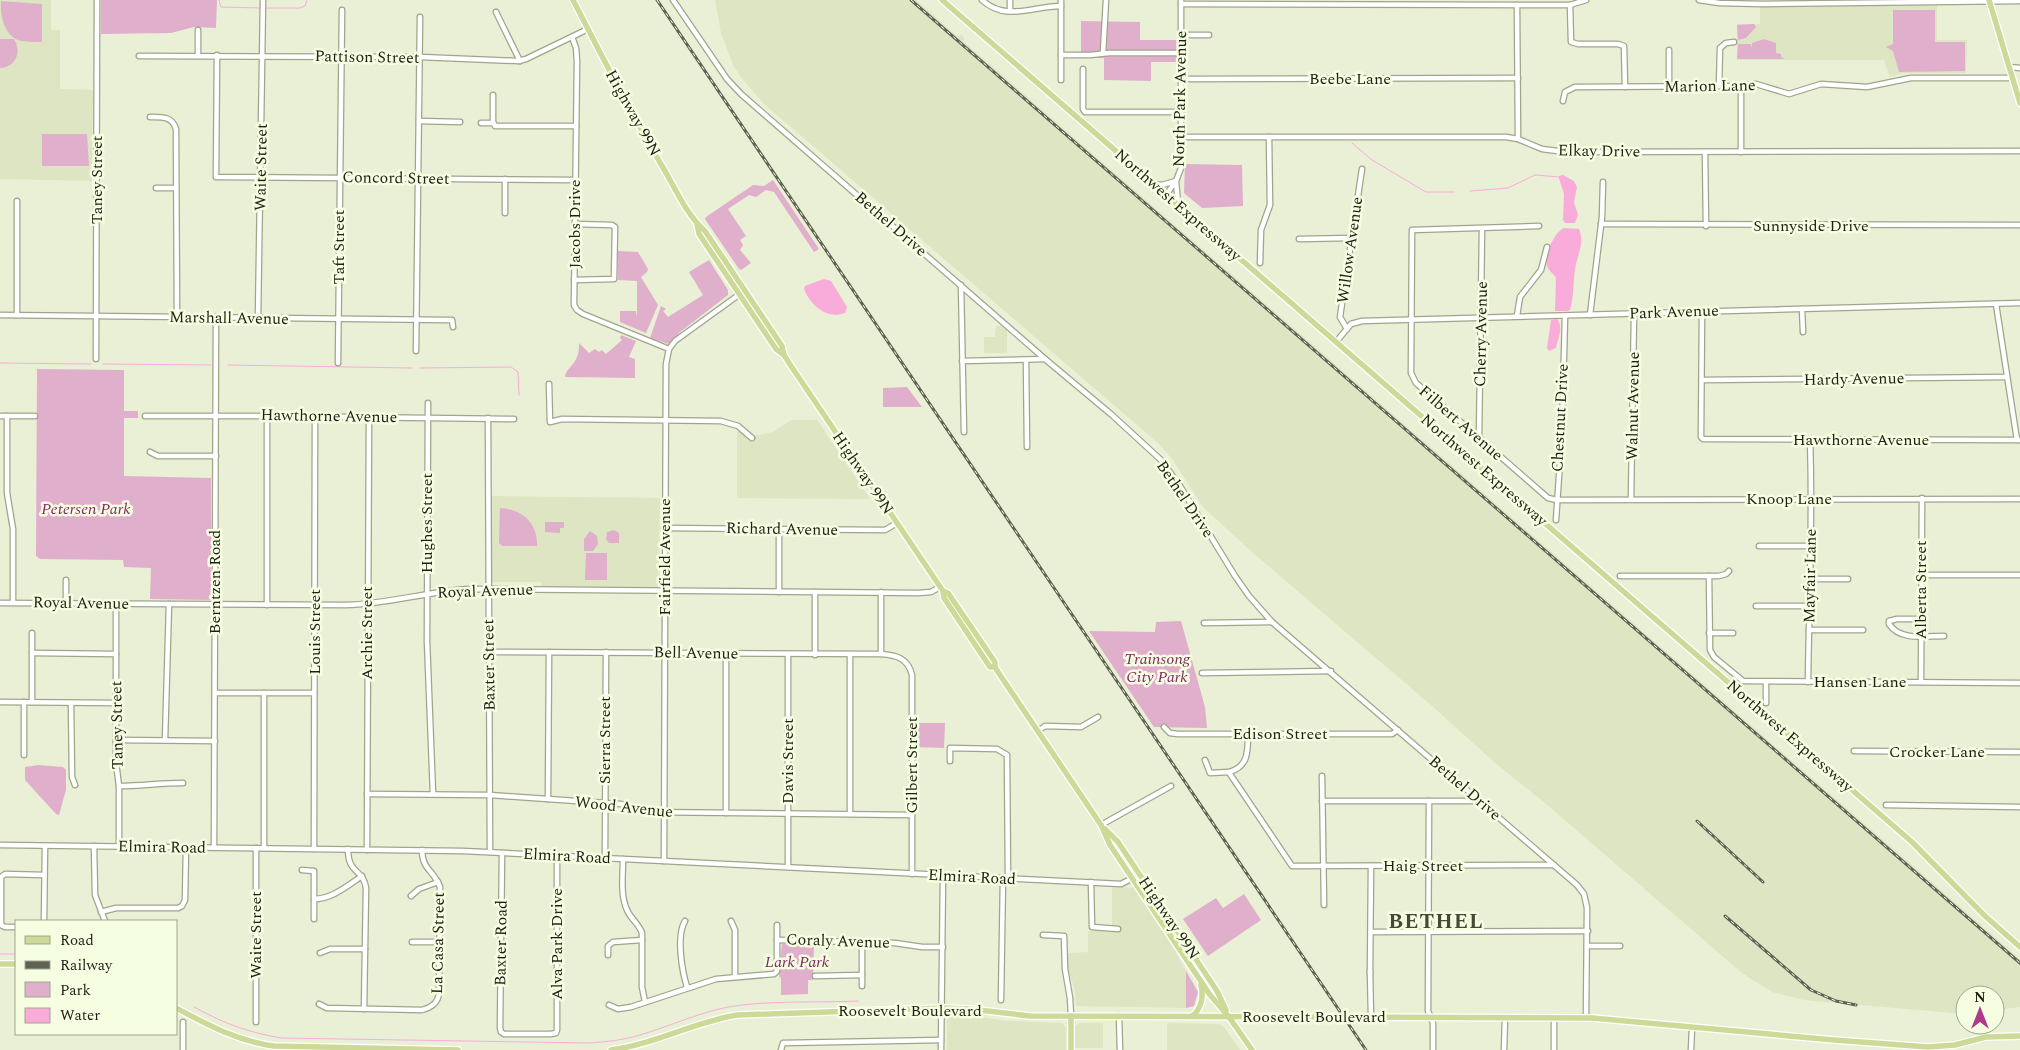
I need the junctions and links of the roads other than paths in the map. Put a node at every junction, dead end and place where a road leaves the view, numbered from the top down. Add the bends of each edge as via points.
1 (97, 0) edge
2 (573, 0) edge
3 (673, 0) edge
4 (942, 0) edge
5 (982, 0) edge
6 (1010, 0) edge
7 (1061, 0) edge
8 (1106, 0) edge
9 (1586, 0) edge
10 (1700, 0) edge
11 (1989, 0) edge
12 (2020, 1) edge
13 (1181, 2) edge
14 (1490, 2) edge
15 (1542, 2) edge
16 (1741, 2) edge
17 (263, 5) edge
18 (1517, 5) junction
19 (1570, 5) junction
20 (1061, 6) junction
21 (342, 10) dead end
22 (1010, 11) junction
23 (496, 12) dead end
24 (420, 17) dead end
25 (588, 29) junction
26 (198, 30) dead end
27 (1181, 35) junction
28 (1209, 35) dead end
29 (572, 37) junction
30 (1734, 42) dead end
31 (1670, 50) dead end
32 (1103, 53) junction
33 (1181, 53) junction
34 (198, 55) junction
35 (216, 55) junction
36 (1061, 55) junction
37 (139, 56) dead end
38 (263, 56) junction
39 (341, 56) junction
40 (420, 58) junction
41 (520, 60) junction
42 (2009, 67) junction
43 (2020, 68) edge
44 (1083, 69) dead end
45 (1518, 78) junction
46 (2012, 78) junction
47 (1181, 79) junction
48 (1061, 80) dead end
49 (1719, 86) junction
50 (1741, 86) junction
51 (1625, 87) junction
52 (1669, 87) junction
53 (493, 95) dead end
54 (1563, 101) dead end
55 (2020, 103) edge
56 (1181, 112) junction
57 (150, 117) dead end
58 (419, 121) junction
59 (460, 122) dead end
60 (481, 122) dead end
61 (493, 122) junction
62 (576, 126) junction
63 (1181, 137) junction
64 (1270, 137) junction
65 (1518, 139) junction
66 (2020, 151) edge
67 (1706, 152) junction
68 (1741, 152) junction
69 (1362, 169) dead end
70 (260, 177) junction
71 (340, 178) junction
72 (419, 178) junction
73 (505, 179) junction
74 (575, 180) junction
75 (1176, 181) junction
76 (1603, 182) dead end
77 (1153, 184) junction
78 (156, 188) dead end
79 (176, 188) junction
80 (1166, 195) junction
81 (17, 201) dead end
82 (1178, 206) junction
83 (506, 214) dead end
84 (575, 224) junction
85 (1601, 224) junction
86 (2020, 225) edge
87 (1540, 226) dead end
88 (1706, 226) junction
89 (1482, 229) junction
90 (1352, 238) junction
91 (1299, 239) dead end
92 (1547, 248) dead end
93 (1260, 263) dead end
94 (574, 280) junction
95 (961, 285) junction
96 (742, 293) junction
97 (2020, 303) edge
98 (1996, 304) junction
99 (1802, 309) junction
100 (1702, 312) junction
101 (1634, 314) junction
102 (0, 315) edge
103 (17, 315) junction
104 (1590, 315) junction
105 (96, 316) junction
106 (1517, 316) junction
107 (1565, 316) junction
108 (177, 317) junction
109 (216, 318) junction
110 (258, 318) junction
111 (1481, 318) junction
112 (339, 320) junction
113 (416, 320) junction
114 (1412, 320) junction
115 (453, 327) dead end
116 (1347, 329) junction
117 (1803, 332) dead end
118 (1336, 342) junction
119 (669, 349) junction
120 (416, 351) dead end
121 (96, 359) dead end
122 (1045, 359) junction
123 (962, 361) junction
124 (1026, 361) junction
125 (338, 363) dead end
126 (2007, 377) junction
127 (1702, 380) junction
128 (549, 384) dead end
129 (428, 402) dead end
130 (216, 415) junction
131 (0, 416) edge
132 (7, 416) junction
133 (35, 416) dead end
134 (145, 416) dead end
135 (267, 416) junction
136 (315, 416) junction
137 (369, 417) junction
138 (428, 417) junction
139 (488, 418) junction
140 (514, 418) dead end
141 (666, 420) junction
142 (964, 432) dead end
143 (752, 438) dead end
144 (1478, 438) junction
145 (1810, 440) junction
146 (2018, 440) edge
147 (1027, 447) dead end
148 (150, 452) dead end
149 (216, 456) junction
150 (1922, 498) junction
151 (1631, 499) junction
152 (1812, 499) junction
153 (2020, 499) edge
154 (1557, 500) junction
155 (1556, 520) dead end
156 (897, 523) junction
157 (664, 528) junction
158 (779, 529) junction
159 (1759, 546) dead end
160 (1810, 546) junction
161 (1729, 571) dead end
162 (1922, 575) junction
163 (2020, 575) edge
164 (1620, 576) dead end
165 (1709, 576) junction
166 (1809, 579) junction
167 (1848, 579) dead end
168 (66, 580) dead end
169 (488, 589) junction
170 (942, 589) junction
171 (664, 590) junction
172 (780, 592) junction
173 (815, 592) junction
174 (881, 592) junction
175 (427, 594) junction
176 (0, 602) edge
177 (12, 602) junction
178 (66, 603) junction
179 (116, 603) junction
180 (169, 604) junction
181 (215, 604) junction
182 (367, 604) junction
183 (267, 605) junction
184 (315, 605) junction
185 (1756, 606) dead end
186 (1809, 606) junction
187 (1921, 619) junction
188 (1272, 622) junction
189 (1204, 623) dead end
190 (1809, 630) junction
191 (1863, 630) dead end
192 (32, 633) dead end
193 (1709, 633) junction
194 (1733, 633) dead end
195 (1921, 636) junction
196 (1944, 636) dead end
197 (489, 652) junction
198 (549, 652) junction
199 (606, 652) junction
200 (32, 653) junction
201 (665, 653) junction
202 (116, 654) junction
203 (726, 654) junction
204 (788, 654) junction
205 (881, 654) junction
206 (815, 655) junction
207 (850, 655) junction
208 (903, 659) joint
209 (1331, 671) junction
210 (1202, 672) dead end
211 (1766, 682) junction
212 (1808, 682) junction
213 (1921, 682) junction
214 (2020, 683) edge
215 (215, 693) junction
216 (264, 693) junction
217 (314, 694) junction
218 (0, 702) edge
219 (24, 702) junction
220 (32, 702) junction
221 (71, 703) junction
222 (116, 703) junction
223 (1766, 703) dead end
224 (1098, 717) dead end
225 (1164, 727) dead end
226 (1398, 730) junction
227 (1038, 731) junction
228 (1248, 734) junction
229 (116, 740) junction
230 (165, 740) junction
231 (215, 741) junction
232 (1854, 751) dead end
233 (2020, 752) edge
234 (24, 755) dead end
235 (1205, 760) dead end
236 (950, 761) dead end
237 (1229, 772) junction
238 (1322, 776) dead end
239 (183, 783) dead end
240 (75, 784) dead end
241 (119, 786) junction
242 (1170, 786) dead end
243 (367, 794) junction
244 (433, 794) junction
245 (490, 795) junction
246 (548, 799) junction
247 (1322, 801) junction
248 (1480, 801) junction
249 (1429, 802) junction
250 (605, 803) junction
251 (1886, 805) dead end
252 (2020, 807) edge
253 (664, 813) junction
254 (726, 813) junction
255 (788, 814) junction
256 (850, 814) junction
257 (912, 815) junction
258 (1101, 825) junction
259 (0, 845) edge
260 (45, 846) junction
261 (94, 846) junction
262 (119, 846) junction
263 (186, 847) junction
264 (214, 848) junction
265 (256, 848) junction
266 (264, 848) junction
267 (314, 849) junction
268 (348, 849) junction
269 (367, 850) junction
270 (422, 850) junction
271 (490, 852) junction
272 (502, 853) junction
273 (557, 855) junction
274 (605, 858) junction
275 (623, 859) junction
276 (664, 861) junction
277 (1554, 865) junction
278 (1324, 866) junction
279 (1371, 866) junction
280 (1430, 866) junction
281 (788, 867) junction
282 (302, 870) dead end
283 (912, 874) junction
284 (44, 875) junction
285 (944, 875) junction
286 (362, 876) junction
287 (1005, 878) junction
288 (1133, 878) junction
289 (438, 882) junction
290 (1091, 882) junction
291 (412, 896) dead end
292 (314, 899) junction
293 (1324, 905) dead end
294 (101, 912) junction
295 (314, 919) dead end
296 (45, 920) edge
297 (105, 920) edge
298 (685, 921) dead end
299 (731, 921) dead end
300 (777, 925) dead end
301 (15, 927) edge
302 (1118, 929) dead end
303 (1588, 931) junction
304 (1371, 932) junction
305 (1430, 932) junction
306 (1043, 936) dead end
307 (642, 940) junction
308 (777, 940) junction
309 (412, 942) dead end
310 (440, 942) junction
311 (862, 943) junction
312 (1588, 946) junction
313 (1620, 946) dead end
314 (943, 947) junction
315 (2020, 947) edge
316 (365, 949) junction
317 (320, 953) dead end
318 (608, 956) dead end
319 (0, 964) edge
320 (15, 964) edge
321 (735, 976) junction
322 (815, 976) dead end
323 (862, 976) junction
324 (1200, 980) junction
325 (862, 986) dead end
326 (687, 987) junction
327 (1001, 1000) dead end
328 (645, 1002) junction
329 (319, 1004) dead end
330 (609, 1005) dead end
331 (942, 1008) junction
332 (178, 1009) edge
333 (364, 1009) junction
334 (1071, 1016) junction
335 (1120, 1016) junction
336 (1191, 1017) junction
337 (1229, 1017) junction
338 (1371, 1017) junction
339 (1430, 1017) junction
340 (1505, 1018) junction
341 (1554, 1018) junction
342 (1586, 1018) junction
343 (182, 1022) dead end
344 (256, 1022) dead end
345 (1692, 1027) junction
346 (556, 1033) joint
347 (2020, 1036) edge
348 (941, 1040) junction
349 (256, 1047) edge
350 (781, 1048) edge
351 (1914, 1048) edge
352 (183, 1050) edge
353 (458, 1050) edge
354 (611, 1050) edge
355 (941, 1050) edge
356 (1071, 1050) edge
357 (1120, 1050) edge
358 (1252, 1050) edge
359 (1433, 1050) edge
360 (1504, 1050) edge
361 (1554, 1050) edge
362 (1691, 1050) edge

1 - 105 street, Taney Street
2 - 25 main road, Highway 99N
3 - 95 street, Bethel Drive via 727,79 741,94
4 - 77 main road, Northwest Expressway
5 - 22 street via 996,10
6 - 22 street
7 - 20 street
8 - 32 street
9 - 19 street
10 - 16 street
11 - 12 street
11 - 16 street
11 - 42 main road
13 - 14 street
13 - 27 street, North Park Avenue
14 - 18 street
15 - 18 street
15 - 19 street
17 - 38 street, Waite Street
18 - 45 street
19 - 51 street via 1569,42 1625,45
20 - 22 street via 1044,6 1026,12
20 - 36 street
21 - 39 street, Taft Street
23 - 41 street
24 - 40 street
25 - 29 street, Pattison Street
25 - 96 main road, Highway 99N via 641,130
26 - 34 street
27 - 28 street
27 - 33 street, North Park Avenue
29 - 41 street, Pattison Street
29 - 62 street, Jacobs Drive via 576,48
30 - 49 street via 1720,48
31 - 52 street
32 - 33 street
32 - 36 street
33 - 47 street, North Park Avenue
34 - 35 street, Pattison Street
34 - 37 street, Pattison Street
35 - 38 street, Pattison Street
35 - 70 street, Concord Street via 216,177
36 - 48 street
38 - 39 street, Pattison Street
38 - 70 street, Waite Street
39 - 40 street, Pattison Street
39 - 71 street, Taft Street
40 - 41 street, Pattison Street
40 - 58 street
42 - 43 street
42 - 46 main road
44 - 56 street via 1085,112
45 - 47 street, Beebe Lane
45 - 65 street
46 - 50 street, Marion Lane via 1911,78 1867,87 1821,84 1789,94 1756,84
46 - 55 main road
47 - 56 street, North Park Avenue
49 - 50 street, Marion Lane
49 - 52 street, Marion Lane
50 - 68 street
51 - 52 street, Marion Lane
51 - 54 street, Marion Lane via 1572,87 1565,92
53 - 61 street
56 - 63 street, North Park Avenue
57 - 79 street via 168,118 176,126
58 - 59 street
58 - 72 street
60 - 61 street
61 - 62 street via 495,126
62 - 74 street, Jacobs Drive
63 - 64 street, Elkay Drive
63 - 75 street, North Park Avenue via 1180,172
64 - 65 street, Elkay Drive
64 - 93 street via 1270,205 1262,230
65 - 67 street, Elkay Drive via 1558,152
66 - 68 street, Elkay Drive
67 - 68 street, Elkay Drive
67 - 88 street
69 - 90 street, Willow Avenue
70 - 71 street, Concord Street
70 - 110 street, Waite Street
71 - 72 street, Concord Street
71 - 112 street, Taft Street
72 - 73 street, Concord Street
72 - 113 street
73 - 74 street, Concord Street
73 - 83 street
74 - 84 street, Jacobs Drive
75 - 77 street
75 - 80 street, North Park Avenue
75 - 82 street
76 - 85 street
77 - 80 main road, Northwest Expressway
78 - 79 street
79 - 108 street
80 - 82 main road, Northwest Expressway
81 - 103 street
82 - 118 main road, Northwest Expressway
84 - 94 street, Jacobs Drive
84 - 94 street via 612,225 615,235 613,280
85 - 88 street, Sunnyside Drive
85 - 104 street
86 - 88 street, Sunnyside Drive
87 - 89 street
89 - 111 street, Cherry Avenue
89 - 114 street, Filbert Avenue via 1412,231
90 - 91 street
90 - 116 street, Willow Avenue via 1340,317
92 - 106 street via 1541,270 1520,297
94 - 119 street, Jacobs Drive via 574,305 579,312
95 - 122 street, Bethel Drive
95 - 123 street
96 - 119 street via 682,335
96 - 156 main road, Highway 99N via 776,348 784,355
97 - 98 street, Park Avenue
98 - 99 street, Park Avenue
98 - 126 street
99 - 100 street, Park Avenue
99 - 117 street
100 - 101 street, Park Avenue
100 - 127 street
101 - 104 street, Park Avenue
101 - 151 street, Walnut Avenue
102 - 103 street, Marshall Avenue
103 - 105 street, Marshall Avenue
104 - 107 street, Park Avenue
105 - 108 street, Marshall Avenue
105 - 121 street, Taney Street
106 - 107 street, Park Avenue
106 - 111 street, Park Avenue
107 - 154 street, Chestnut Drive
108 - 109 street, Marshall Avenue
109 - 110 street, Marshall Avenue
109 - 130 street, Berntzen Road
110 - 112 street, Marshall Avenue
111 - 114 street, Park Avenue
111 - 144 street, Cherry Avenue
112 - 113 street, Marshall Avenue
112 - 125 street, Taft Street
113 - 115 street, Marshall Avenue via 451,320
113 - 120 street
114 - 116 street, Park Avenue via 1358,322
114 - 144 street, Filbert Avenue via 1413,380
116 - 118 street
118 - 315 main road, Northwest Expressway via 1912,842
119 - 141 street, Fairfield Avenue
122 - 124 street
122 - 188 street, Bethel Drive via 1164,464 1235,576
123 - 124 street
123 - 142 street
124 - 147 street
126 - 127 street, Hardy Avenue
126 - 146 street
127 - 145 street, Hawthorne Avenue via 1702,438 1705,440
128 - 141 street via 550,422 562,419
129 - 138 street, Hughes Street
130 - 134 street, Hawthorne Avenue
130 - 135 street, Hawthorne Avenue
130 - 149 street, Berntzen Road
131 - 132 street
132 - 133 street
132 - 177 street via 7,493 13,529
135 - 136 street, Hawthorne Avenue
135 - 183 street
136 - 137 street, Hawthorne Avenue
136 - 184 street, Louis Street
137 - 138 street, Hawthorne Avenue
137 - 182 street, Archie Street
138 - 139 street, Hawthorne Avenue
138 - 175 street, Hughes Street
139 - 140 street, Hawthorne Avenue
139 - 169 street, Baxter Street
141 - 143 street via 727,422 738,426
141 - 157 street, Fairfield Avenue
144 - 154 street, Filbert Avenue via 1540,492
145 - 146 street, Hawthorne Avenue
145 - 152 street, Mayfair Lane
148 - 149 street via 158,456
149 - 181 street, Berntzen Road
150 - 152 street, Knoop Lane
150 - 153 street, Knoop Lane
150 - 162 street, Alberta Street
151 - 152 street, Knoop Lane
151 - 154 street, Knoop Lane
152 - 160 street, Mayfair Lane
154 - 155 street, Chestnut Drive
156 - 158 street, Richard Avenue via 885,530
156 - 170 main road, Highway 99N
157 - 158 street, Richard Avenue
157 - 171 street, Fairfield Avenue
158 - 172 street
159 - 160 street
160 - 166 street, Mayfair Lane
161 - 165 street
162 - 163 street
162 - 187 street, Alberta Street
164 - 165 street
165 - 193 street
166 - 167 street
166 - 186 street, Mayfair Lane
168 - 178 street
169 - 171 street, Royal Avenue
169 - 175 street, Royal Avenue
169 - 197 street, Baxter Street
170 - 174 street, Royal Avenue via 926,593
170 - 227 main road, Highway 99N via 944,598 990,667 995,667
171 - 172 street, Royal Avenue
171 - 201 street, Fairfield Avenue
172 - 173 street, Royal Avenue
173 - 174 street, Royal Avenue
173 - 206 street
174 - 205 street
175 - 182 street, Royal Avenue
175 - 244 street, Hughes Street
176 - 177 street, Royal Avenue
177 - 178 street, Royal Avenue
178 - 179 street, Royal Avenue
179 - 180 street, Royal Avenue
179 - 202 street, Taney Street
180 - 181 street, Royal Avenue
180 - 230 street
181 - 183 street, Royal Avenue
181 - 215 street, Berntzen Road
182 - 184 street, Royal Avenue
182 - 243 street, Archie Street
183 - 184 street, Royal Avenue
184 - 217 street, Louis Street
185 - 186 street
186 - 190 street, Mayfair Lane
187 - 195 street, Alberta Street
187 - 195 street via 1896,619 1888,624 1903,636
188 - 189 street
188 - 209 street, Bethel Drive
190 - 191 street
190 - 212 street, Mayfair Lane
192 - 200 street
193 - 194 street
193 - 211 street, Hansen Lane via 1711,653 1738,679
195 - 196 street
195 - 213 street, Alberta Street
197 - 198 street, Bell Avenue
197 - 245 street, Baxter Street
198 - 199 street, Bell Avenue
198 - 246 street
199 - 201 street, Bell Avenue
199 - 250 street, Sierra Street
200 - 202 street
200 - 220 street
201 - 203 street, Bell Avenue
201 - 253 street, Fairfield Avenue
202 - 222 street, Taney Street
203 - 204 street, Bell Avenue
203 - 254 street
204 - 206 street, Bell Avenue
204 - 255 street, Davis Street
205 - 207 street, Bell Avenue
205 - 208 street, Bell Avenue
206 - 207 street, Bell Avenue
207 - 256 street
208 - 257 street, Gilbert Street via 912,674
209 - 210 street
209 - 226 street, Bethel Drive
211 - 212 street, Hansen Lane
211 - 223 street
212 - 213 street, Hansen Lane
213 - 214 street, Hansen Lane
215 - 216 street
215 - 231 street, Berntzen Road
216 - 217 street
216 - 266 street
217 - 267 street, Louis Street
218 - 219 street
219 - 220 street
219 - 234 street
220 - 221 street
221 - 222 street
221 - 240 street via 72,778
222 - 229 street, Taney Street
224 - 227 street via 1082,727 1045,726
225 - 228 street, Edison Street via 1170,733 1178,734
226 - 228 street, Edison Street via 1392,734
226 - 248 street, Bethel Drive
227 - 258 main road, Highway 99N
228 - 237 street via 1243,765
229 - 230 street
229 - 241 street, Taney Street
230 - 231 street
231 - 264 street, Berntzen Road
232 - 233 street, Crocker Lane
235 - 237 street via 1210,774
236 - 287 street via 950,748 997,749 1007,755
237 - 278 street, Haig Street via 1292,865
238 - 247 street
239 - 241 street
241 - 262 street, Taney Street
242 - 258 street
243 - 244 street, Wood Avenue
243 - 269 street, Archie Street
244 - 245 street, Wood Avenue
245 - 246 street, Wood Avenue
245 - 271 street, Baxter Street
246 - 250 street, Wood Avenue
247 - 249 street
247 - 278 street
248 - 249 street
248 - 277 street, Bethel Drive
249 - 280 street
250 - 253 street, Wood Avenue
250 - 274 street, Sierra Street
251 - 252 street
253 - 254 street, Wood Avenue
253 - 276 street, Fairfield Avenue
254 - 255 street, Wood Avenue
255 - 256 street, Wood Avenue
255 - 281 street, Davis Street
256 - 257 street, Wood Avenue
257 - 283 street, Gilbert Street
258 - 288 main road, Highway 99N via 1110,845
258 - 337 main road, Highway 99N via 1118,842 1202,968
259 - 260 street, Elmira Road
260 - 261 street, Elmira Road
260 - 284 street
261 - 262 street, Elmira Road
261 - 294 street via 94,893
262 - 263 street, Elmira Road
263 - 264 street, Elmira Road
263 - 294 street via 185,900 182,906 116,908
264 - 265 street, Elmira Road
265 - 266 street, Elmira Road
265 - 344 street, Waite Street
266 - 267 street, Elmira Road
267 - 268 street, Elmira Road
268 - 269 street, Elmira Road
268 - 286 street via 349,862
269 - 270 street, Elmira Road
270 - 271 street, Elmira Road
270 - 289 street, La Casa Street via 424,866
271 - 272 street, Elmira Road
272 - 273 street, Elmira Road
272 - 346 street, Baxter Road via 501,1032
273 - 274 street, Elmira Road
273 - 346 street, Alva Park Drive
274 - 275 street, Elmira Road
275 - 276 street, Elmira Road
275 - 307 street via 623,900 640,928
276 - 281 street, Elmira Road
277 - 280 street, Haig Street
277 - 303 street, Bethel Drive via 1584,894
278 - 279 street, Haig Street
278 - 293 street
279 - 280 street, Haig Street
279 - 304 street
280 - 305 street
281 - 283 street, Elmira Road
282 - 292 street via 313,870
283 - 285 street, Elmira Road
284 - 296 street
284 - 301 street via 5,874 1,877 0,925
285 - 287 street, Elmira Road
285 - 314 street
286 - 292 street via 337,893
286 - 316 street via 366,888
287 - 290 street, Elmira Road
287 - 327 street
288 - 290 street, Elmira Road via 1121,884
288 - 324 main road, Highway 99N
289 - 291 street, La Casa Street via 419,889
289 - 310 street, La Casa Street
290 - 302 street via 1092,927
292 - 295 street
294 - 297 street
298 - 326 street via 682,966
299 - 321 street via 735,930
300 - 308 street
303 - 305 street
303 - 312 street, Bethel Drive
304 - 305 street
304 - 338 street
305 - 339 street
306 - 334 street via 1064,936 1064,969
307 - 318 street via 613,942 608,946
307 - 328 street
308 - 311 street, Coraly Avenue
308 - 321 street, Coraly Avenue via 776,973
309 - 310 street
310 - 333 street, La Casa Street via 439,992 432,1006 422,1010
311 - 314 street, Coraly Avenue
311 - 323 street
312 - 313 street
312 - 342 street, Bethel Drive
314 - 331 street
316 - 317 street via 330,949
316 - 333 street
319 - 320 main road
321 - 326 street, Coraly Avenue
322 - 323 street
323 - 325 street
324 - 336 main road via 1202,996 1198,1010
324 - 337 main road, Highway 99N
326 - 328 street, Coraly Avenue
328 - 330 street, Coraly Avenue via 618,1009
329 - 333 street, La Casa Street via 327,1008
331 - 334 main road, Roosevelt Boulevard
331 - 348 street
331 - 354 main road, Roosevelt Boulevard via 737,1015 704,1022 646,1043
332 - 349 main road
334 - 335 main road, Roosevelt Boulevard
334 - 356 main road
335 - 336 main road, Roosevelt Boulevard
335 - 357 street
336 - 337 main road, Roosevelt Boulevard
337 - 338 main road, Roosevelt Boulevard
337 - 358 main road, Highway 99N
338 - 339 main road, Roosevelt Boulevard
339 - 340 main road, Roosevelt Boulevard
339 - 359 street
340 - 341 main road, Roosevelt Boulevard
340 - 360 street
341 - 342 main road, Roosevelt Boulevard
341 - 361 street
342 - 345 main road, Roosevelt Boulevard
343 - 352 street
345 - 351 main road, Roosevelt Boulevard
345 - 362 street
347 - 351 main road, Roosevelt Boulevard via 1986,1036 1941,1047
348 - 350 street via 783,1043
348 - 355 street
349 - 353 main road

